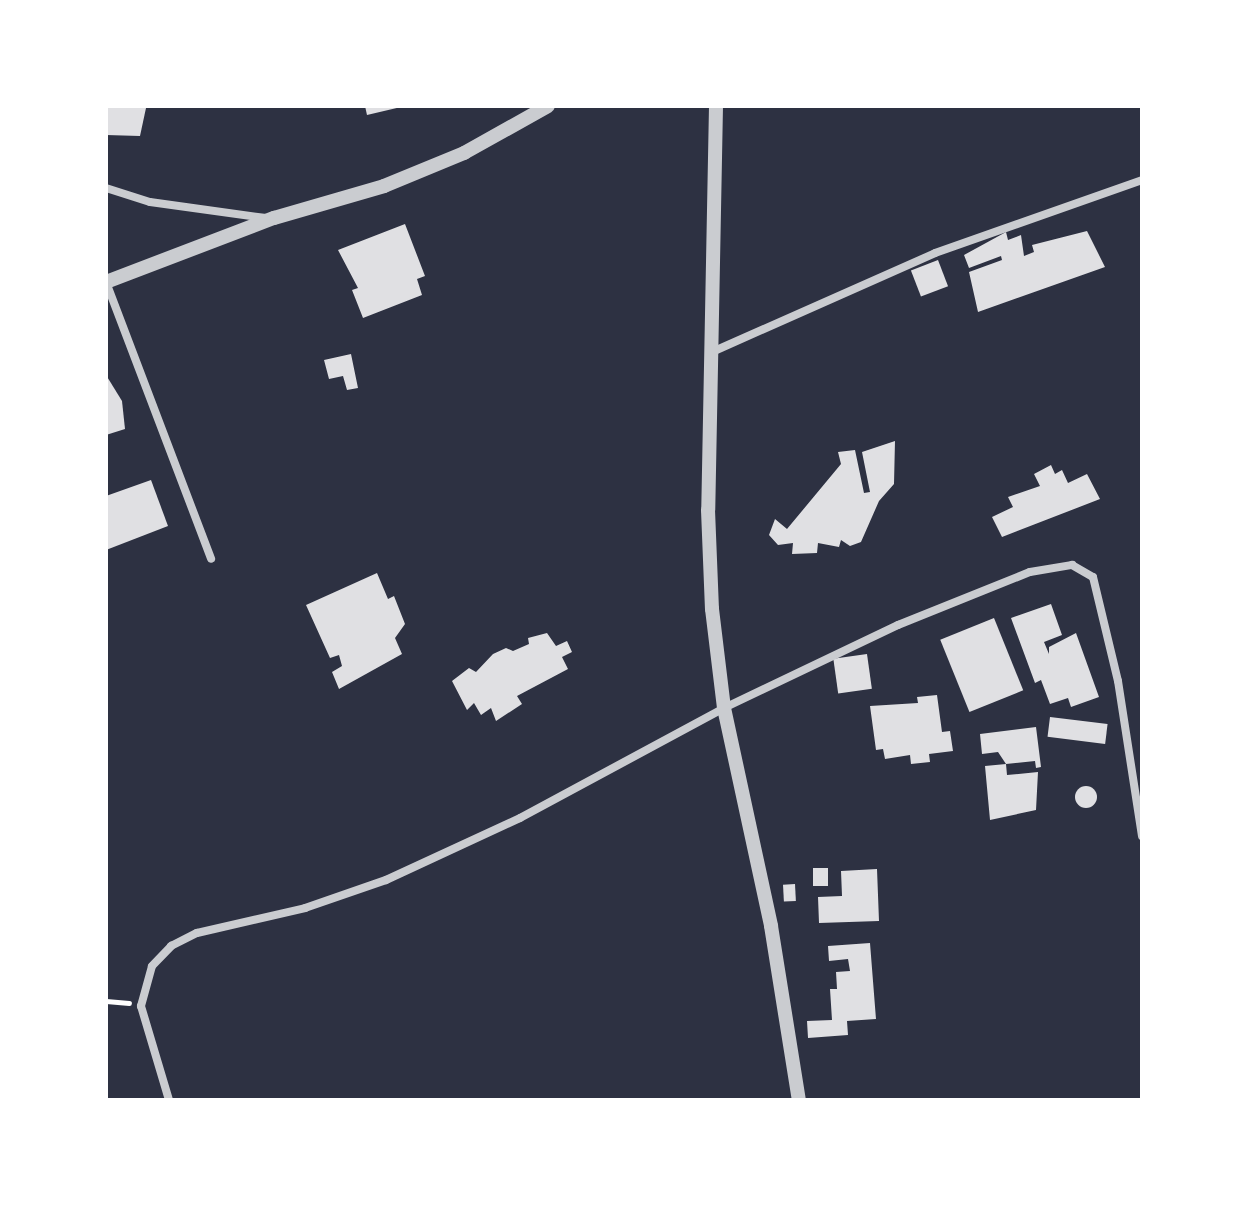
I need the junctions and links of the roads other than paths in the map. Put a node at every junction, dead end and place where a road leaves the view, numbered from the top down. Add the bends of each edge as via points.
1 (548, 106) edge
2 (716, 106) edge
3 (1142, 180) edge
4 (106, 188) edge
5 (274, 218) junction
6 (106, 282) edge
7 (712, 352) junction
8 (211, 559) dead end
9 (724, 708) junction
10 (1142, 836) edge
11 (169, 1100) edge
12 (799, 1100) edge

1 - 5 street via 464,153
2 - 7 street
3 - 7 street via 935,253
4 - 5 street via 191,210
5 - 6 street
6 - 8 street
7 - 9 street via 708,510
9 - 10 street via 1030,572 1081,567 1093,577 1106,628
9 - 11 street via 520,818 386,880 305,908 197,933 171,946 152,966 141,1006
9 - 12 street via 771,926

